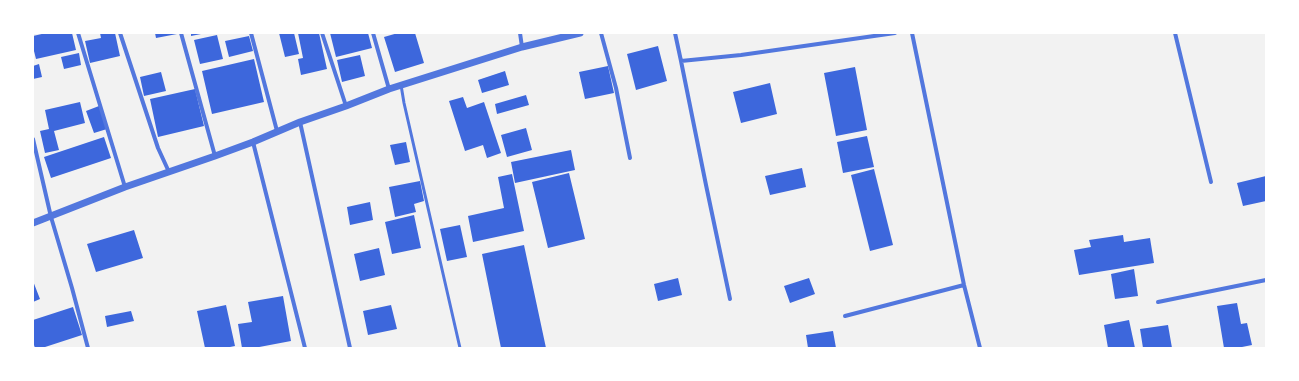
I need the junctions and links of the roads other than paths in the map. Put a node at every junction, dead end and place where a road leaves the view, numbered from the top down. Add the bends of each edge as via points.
1 (78, 33) edge
2 (120, 33) edge
3 (181, 33) edge
4 (251, 33) edge
5 (322, 33) edge
6 (373, 33) edge
7 (520, 33) edge
8 (580, 33) edge
9 (601, 33) edge
10 (675, 33) edge
11 (895, 33) edge
12 (912, 33) edge
13 (1175, 33) edge
14 (522, 47) junction
15 (681, 61) junction
16 (401, 85) junction
17 (389, 89) junction
18 (346, 106) junction
19 (300, 122) junction
20 (277, 131) junction
21 (33, 139) edge
22 (253, 142) junction
23 (214, 156) junction
24 (630, 158) dead end
25 (169, 172) junction
26 (1211, 182) dead end
27 (125, 186) junction
28 (51, 217) junction
29 (33, 223) edge
30 (1266, 280) edge
31 (964, 285) junction
32 (730, 299) dead end
33 (1158, 302) dead end
34 (845, 316) dead end
35 (88, 348) edge
36 (305, 348) edge
37 (350, 348) edge
38 (460, 348) edge
39 (980, 348) edge

1 - 27 street
2 - 25 street via 158,148
3 - 23 street
4 - 20 street
5 - 18 street
6 - 17 street
7 - 14 street
8 - 14 street
9 - 24 street via 616,88
10 - 15 street
11 - 15 street
12 - 31 street
13 - 26 street
14 - 16 street
15 - 32 street
16 - 17 street
16 - 38 lane
17 - 18 street
18 - 19 street
19 - 20 street
19 - 37 street
20 - 22 street
21 - 28 street
22 - 23 street
22 - 36 street
23 - 25 street
25 - 27 street
27 - 28 street
28 - 29 street
28 - 35 street
30 - 33 street
31 - 34 street
31 - 39 street

